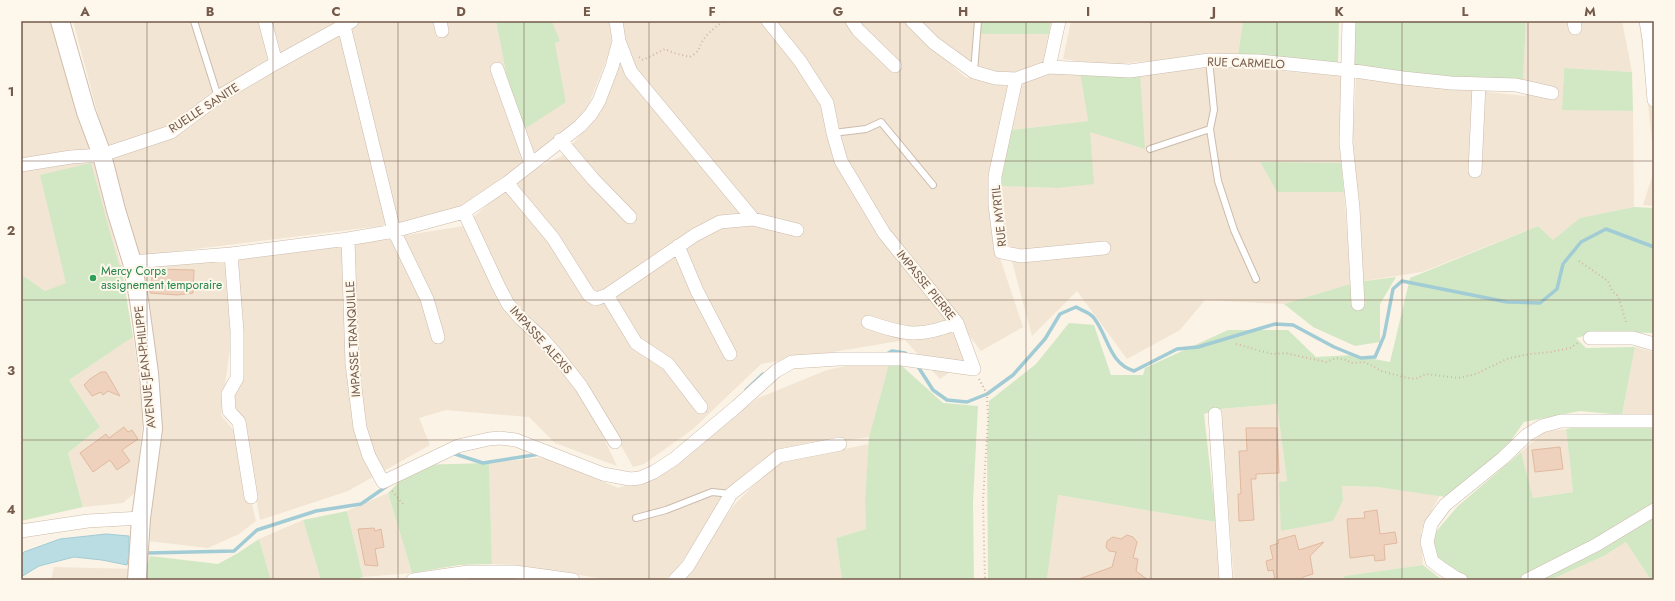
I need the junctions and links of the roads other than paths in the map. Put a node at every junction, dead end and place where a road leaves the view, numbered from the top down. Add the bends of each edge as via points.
1 (60, 21) edge
2 (194, 21) edge
3 (265, 21) edge
4 (616, 21) edge
5 (768, 21) edge
6 (852, 21) edge
7 (912, 21) edge
8 (978, 21) edge
9 (1059, 21) edge
10 (1349, 21) edge
11 (1646, 21) edge
12 (348, 24) edge
13 (619, 41) junction
14 (1209, 60) junction
15 (276, 63) junction
16 (895, 66) dead end
17 (1049, 67) junction
18 (497, 69) dead end
19 (1348, 70) junction
20 (974, 72) junction
21 (1016, 79) junction
22 (1479, 84) junction
23 (1552, 93) dead end
24 (218, 98) junction
25 (1654, 100) edge
26 (1210, 129) junction
27 (833, 133) junction
28 (560, 140) junction
29 (1150, 149) dead end
30 (102, 155) junction
31 (531, 164) junction
32 (21, 165) edge
33 (1475, 171) dead end
34 (506, 183) junction
35 (932, 185) dead end
36 (464, 212) junction
37 (630, 217) dead end
38 (752, 219) junction
39 (797, 230) dead end
40 (394, 231) junction
41 (348, 239) junction
42 (678, 246) junction
43 (1104, 248) dead end
44 (231, 254) junction
45 (132, 262) junction
46 (1256, 279) dead end
47 (607, 295) junction
48 (1358, 304) dead end
49 (868, 322) dead end
50 (956, 323) junction
51 (438, 337) dead end
52 (1590, 338) road end
53 (1654, 344) edge
54 (730, 354) dead end
55 (974, 369) joint
56 (700, 407) dead end
57 (1215, 414) dead end
58 (1654, 421) edge
59 (615, 442) dead end
60 (840, 444) dead end
61 (731, 494) junction
62 (251, 497) dead end
63 (1654, 510) edge
64 (141, 518) junction
65 (636, 518) dead end
66 (21, 530) edge
67 (137, 580) edge
68 (413, 580) edge
69 (416, 580) edge
70 (573, 580) edge
71 (675, 580) edge
72 (1226, 580) edge
73 (1461, 580) edge
74 (1527, 580) edge

1 - 30 street, AVENUE JEAN-PHILIPPE via 86,112
2 - 24 lane
3 - 15 street
4 - 13 street
5 - 27 street, IMPASSE PIERRE via 800,61 827,102
6 - 16 street
7 - 20 street, RUE CARMELO via 934,43
8 - 20 lane
9 - 17 street
10 - 19 street
11 - 25 street
12 - 15 street, RUELLE SANITE
12 - 40 street
13 - 28 street via 599,101 580,126
13 - 38 street via 631,72
14 - 17 street, RUE CARMELO via 1130,71
14 - 19 street, RUE CARMELO via 1259,61
14 - 26 lane via 1214,110
15 - 24 street, RUELLE SANITE
17 - 21 street, RUE CARMELO
18 - 31 street
19 - 22 street, RUE CARMELO via 1403,78
19 - 48 street via 1346,143 1353,208
20 - 21 street, RUE CARMELO via 995,78
21 - 43 street, RUE MYRTIL via 995,176 995,205 1001,252 1021,256
22 - 23 street, RUE CARMELO via 1516,85
22 - 33 street
24 - 30 street, RUELLE SANITE via 171,132
26 - 29 lane
26 - 46 lane via 1218,181 1234,230
27 - 35 lane via 866,129 881,122
27 - 50 street, IMPASSE PIERRE via 841,161 884,233
28 - 31 street
28 - 37 street
30 - 32 street, RUELLE SANITE
30 - 45 street, AVENUE JEAN-PHILIPPE
31 - 34 street
34 - 36 street
34 - 47 street via 553,238 589,295 596,299
36 - 40 street
36 - 59 street, IMPASSE ALEXIS via 508,304 565,364 582,386
38 - 39 street
38 - 42 street via 720,222
40 - 41 street
40 - 51 street via 427,299
41 - 44 street
41 - 55 street, IMPASSE TRANQUILLE via 352,363 360,428 368,456 383,482 458,446 500,438 516,440 603,474 630,479 640,478 674,459 776,371 792,362 901,359
42 - 47 street
42 - 54 street via 697,291
44 - 45 street
44 - 62 street via 237,330 236,378 228,394 228,411 239,422
45 - 64 street, AVENUE JEAN-PHILIPPE via 153,429
47 - 56 street via 636,343 668,364
49 - 50 street via 906,333 928,333
50 - 55 street, IMPASSE PIERRE
52 - 53 street via 1633,338
57 - 72 street
58 - 73 street via 1561,422 1542,426 1527,435 1503,458 1444,505 1431,524 1427,542 1432,561
60 - 61 street via 779,456
61 - 65 lane via 712,492 666,510
61 - 71 street via 688,566
63 - 74 street via 1596,545
64 - 66 street via 88,521
64 - 67 street, AVENUE JEAN-PHILIPPE
68 - 69 street
69 - 70 street via 468,572 515,572

